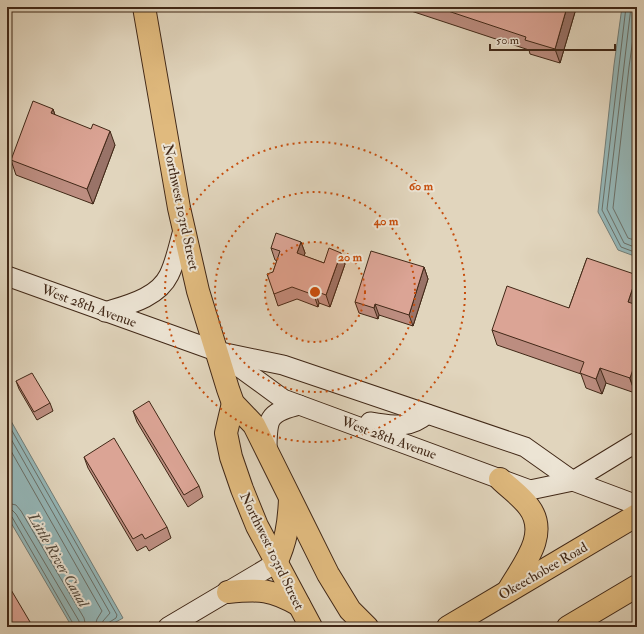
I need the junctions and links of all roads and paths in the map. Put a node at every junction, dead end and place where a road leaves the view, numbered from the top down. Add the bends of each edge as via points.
1 (144, 7) edge
2 (184, 228) junction
3 (7, 276) edge
4 (105, 312) junction
5 (216, 351) junction
6 (233, 403) junction
7 (299, 405) junction
8 (427, 414) junction
9 (334, 418) junction
10 (637, 442) edge
11 (267, 451) junction
12 (500, 479) junction
13 (573, 481) junction
14 (290, 498) junction
15 (637, 506) edge
16 (637, 515) edge
17 (276, 564) junction
18 (637, 586) edge
19 (228, 592) junction
20 (507, 592) junction
21 (299, 605) junction
22 (168, 627) edge
23 (311, 627) edge
24 (367, 627) edge
25 (448, 627) edge
26 (568, 627) edge

1 - 2 main road, Northwest 103rd Street
2 - 4 main road via 169,276 160,288 147,296
2 - 5 main road, Northwest 103rd Street via 198,291
3 - 4 main road, West 28th Avenue
4 - 5 main road, West 28th Avenue
5 - 6 main road, Northwest 103rd Street
5 - 7 main road, West 28th Avenue via 284,399
5 - 8 main road, West 28th Avenue via 283,365
6 - 11 main road, Northwest 103rd Street via 254,425
6 - 17 main road, Northwest 103rd Street via 226,433 231,457 257,526
7 - 9 main road, West 28th Avenue
7 - 11 main road via 284,409 269,421
8 - 9 main road via 418,422 395,426
8 - 13 main road, West 28th Avenue via 525,447
9 - 12 main road, West 28th Avenue
10 - 13 main road
11 - 14 main road, Northwest 103rd Street
12 - 13 main road, West 28th Avenue via 530,490
12 - 20 main road via 529,506 537,526 537,537 532,549
13 - 15 main road, West 28th Avenue
14 - 17 main road via 288,528
14 - 24 main road, Northwest 103rd Street via 328,574 350,610
16 - 20 main road, Okeechobee Road
17 - 19 main road
17 - 21 main road, Northwest 103rd Street
18 - 26 main road
19 - 21 main road via 274,592
19 - 22 main road
20 - 25 main road, Okeechobee Road
21 - 23 main road, Northwest 103rd Street

